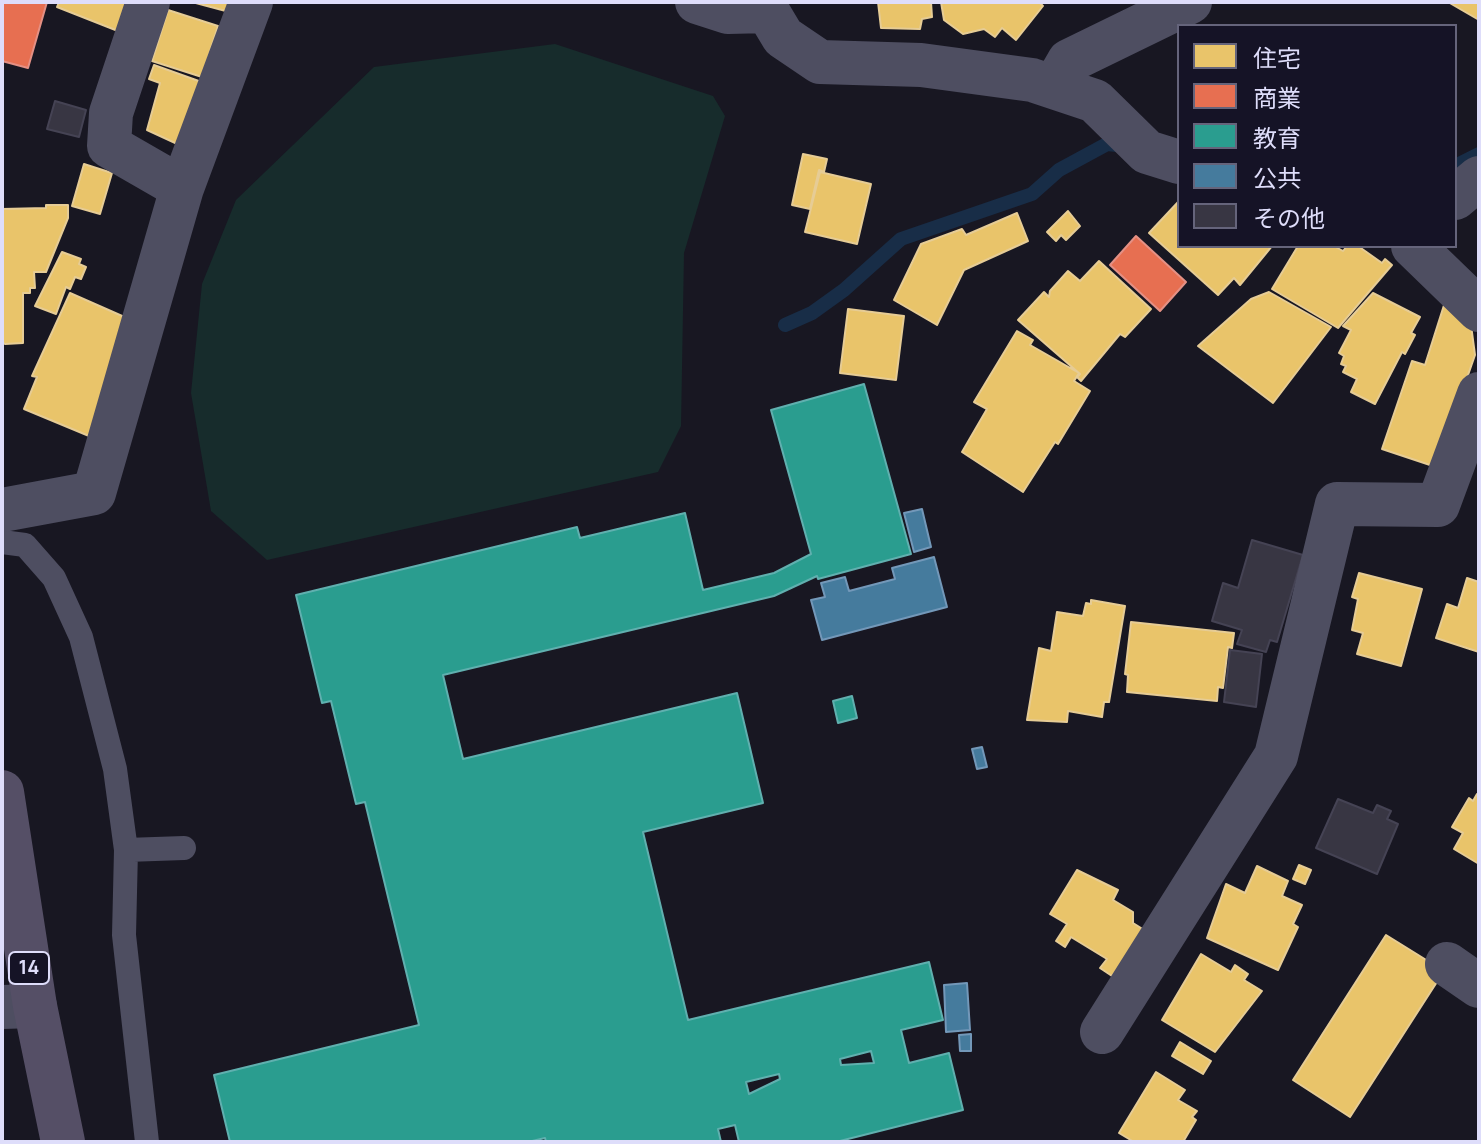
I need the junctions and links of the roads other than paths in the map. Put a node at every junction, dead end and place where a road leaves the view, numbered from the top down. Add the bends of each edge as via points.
1 (148, 2) edge
2 (251, 2) edge
3 (697, 2) edge
4 (1190, 2) edge
5 (765, 6) edge
6 (1054, 87) junction
7 (1177, 161) edge
8 (1479, 178) edge
9 (182, 188) junction
10 (1457, 196) edge
11 (1415, 248) edge
12 (1479, 310) edge
13 (1479, 394) edge
14 (2, 510) edge
15 (2, 542) edge
16 (2, 792) edge
17 (184, 848) dead end
18 (126, 850) junction
19 (18, 1006) edge
20 (1102, 1032) dead end
21 (63, 1142) edge
22 (147, 1142) edge

1 - 9 street via 111,113 109,146
2 - 9 street
3 - 5 street via 728,12
4 - 6 street via 1069,61
5 - 6 street via 783,37 820,62 921,65
6 - 7 street via 1095,101 1147,152
8 - 10 street
9 - 14 street via 94,493
11 - 12 street
13 - 20 street via 1438,505 1337,504 1276,756
15 - 18 lane via 25,545 54,578 81,637 115,769
16 - 19 main road, 14
17 - 18 lane
18 - 22 lane via 124,935
19 - 21 main road, 14

